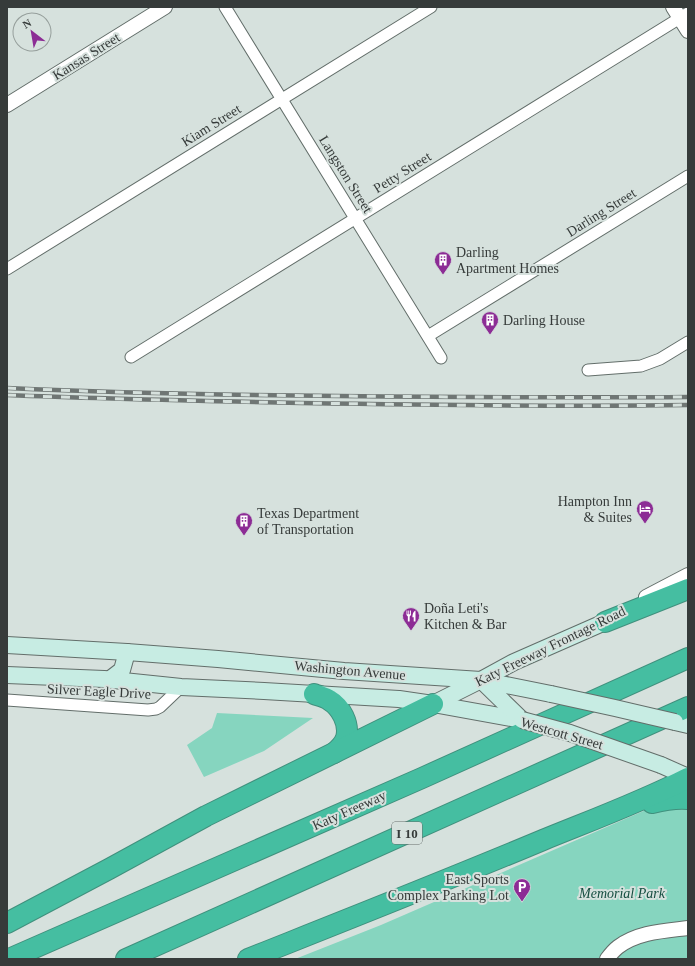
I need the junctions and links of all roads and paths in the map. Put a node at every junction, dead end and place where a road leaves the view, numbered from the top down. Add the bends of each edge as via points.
1 (165, 7) edge
2 (225, 7) edge
3 (431, 7) edge
4 (681, 13) edge
5 (688, 31) edge
6 (281, 99) junction
7 (7, 105) edge
8 (688, 176) edge
9 (356, 218) junction
10 (7, 269) edge
11 (428, 336) junction
12 (688, 342) edge
13 (131, 357) dead end
14 (442, 358) dead end
15 (588, 370) dead end
16 (688, 576) edge
17 (688, 589) edge
18 (605, 622) junction
19 (7, 645) edge
20 (126, 652) junction
21 (688, 658) edge
22 (7, 675) edge
23 (109, 680) junction
24 (481, 680) junction
25 (181, 687) junction
26 (314, 694) junction
27 (7, 700) edge
28 (433, 704) junction
29 (522, 720) junction
30 (687, 721) edge
31 (334, 753) junction
32 (688, 777) edge
33 (688, 799) edge
34 (632, 804) junction
35 (222, 866) junction
36 (7, 923) edge
37 (688, 928) edge
38 (9, 959) edge
39 (32, 959) edge
40 (126, 959) edge
41 (248, 959) edge
42 (607, 959) edge

1 - 7 street, Kansas Street
2 - 6 street, Langston Street
3 - 6 street, Kiam Street
4 - 5 street
4 - 9 street, Petty Street
6 - 9 street, Langston Street
6 - 10 street, Kiam Street
8 - 11 street, Darling Street
9 - 11 street, Langston Street
9 - 13 street, Petty Street
11 - 14 street, Langston Street
12 - 15 street via 660,359 641,366
16 - 18 street, Katy Freeway Frontage Road
17 - 18 highway
18 - 24 main road, Katy Freeway Frontage Road via 514,662
19 - 20 main road, Washington Avenue
20 - 23 main road via 122,670
20 - 24 main road, Washington Avenue
21 - 35 highway, Katy Freeway
22 - 23 main road, Washington Avenue
23 - 25 main road, Washington Avenue
24 - 28 main road, Katy Freeway Frontage Road
24 - 29 main road
24 - 30 main road, Washington Avenue, bridge
25 - 26 main road, Washington Avenue
25 - 27 street, Silver Eagle Drive via 156,709 138,710
26 - 28 main road, Washington Avenue via 399,699
26 - 31 highway via 329,700 339,708 346,721 346,738
28 - 29 main road, Westcott Street
28 - 31 highway
29 - 32 main road, Westcott Street, bridge via 570,733
30 - 40 highway, I 10
31 - 36 highway via 206,816
32 - 34 highway
33 - 34 highway
34 - 41 highway
35 - 38 highway, Katy Freeway
35 - 39 highway
37 - 42 street via 649,933 630,940 617,948

